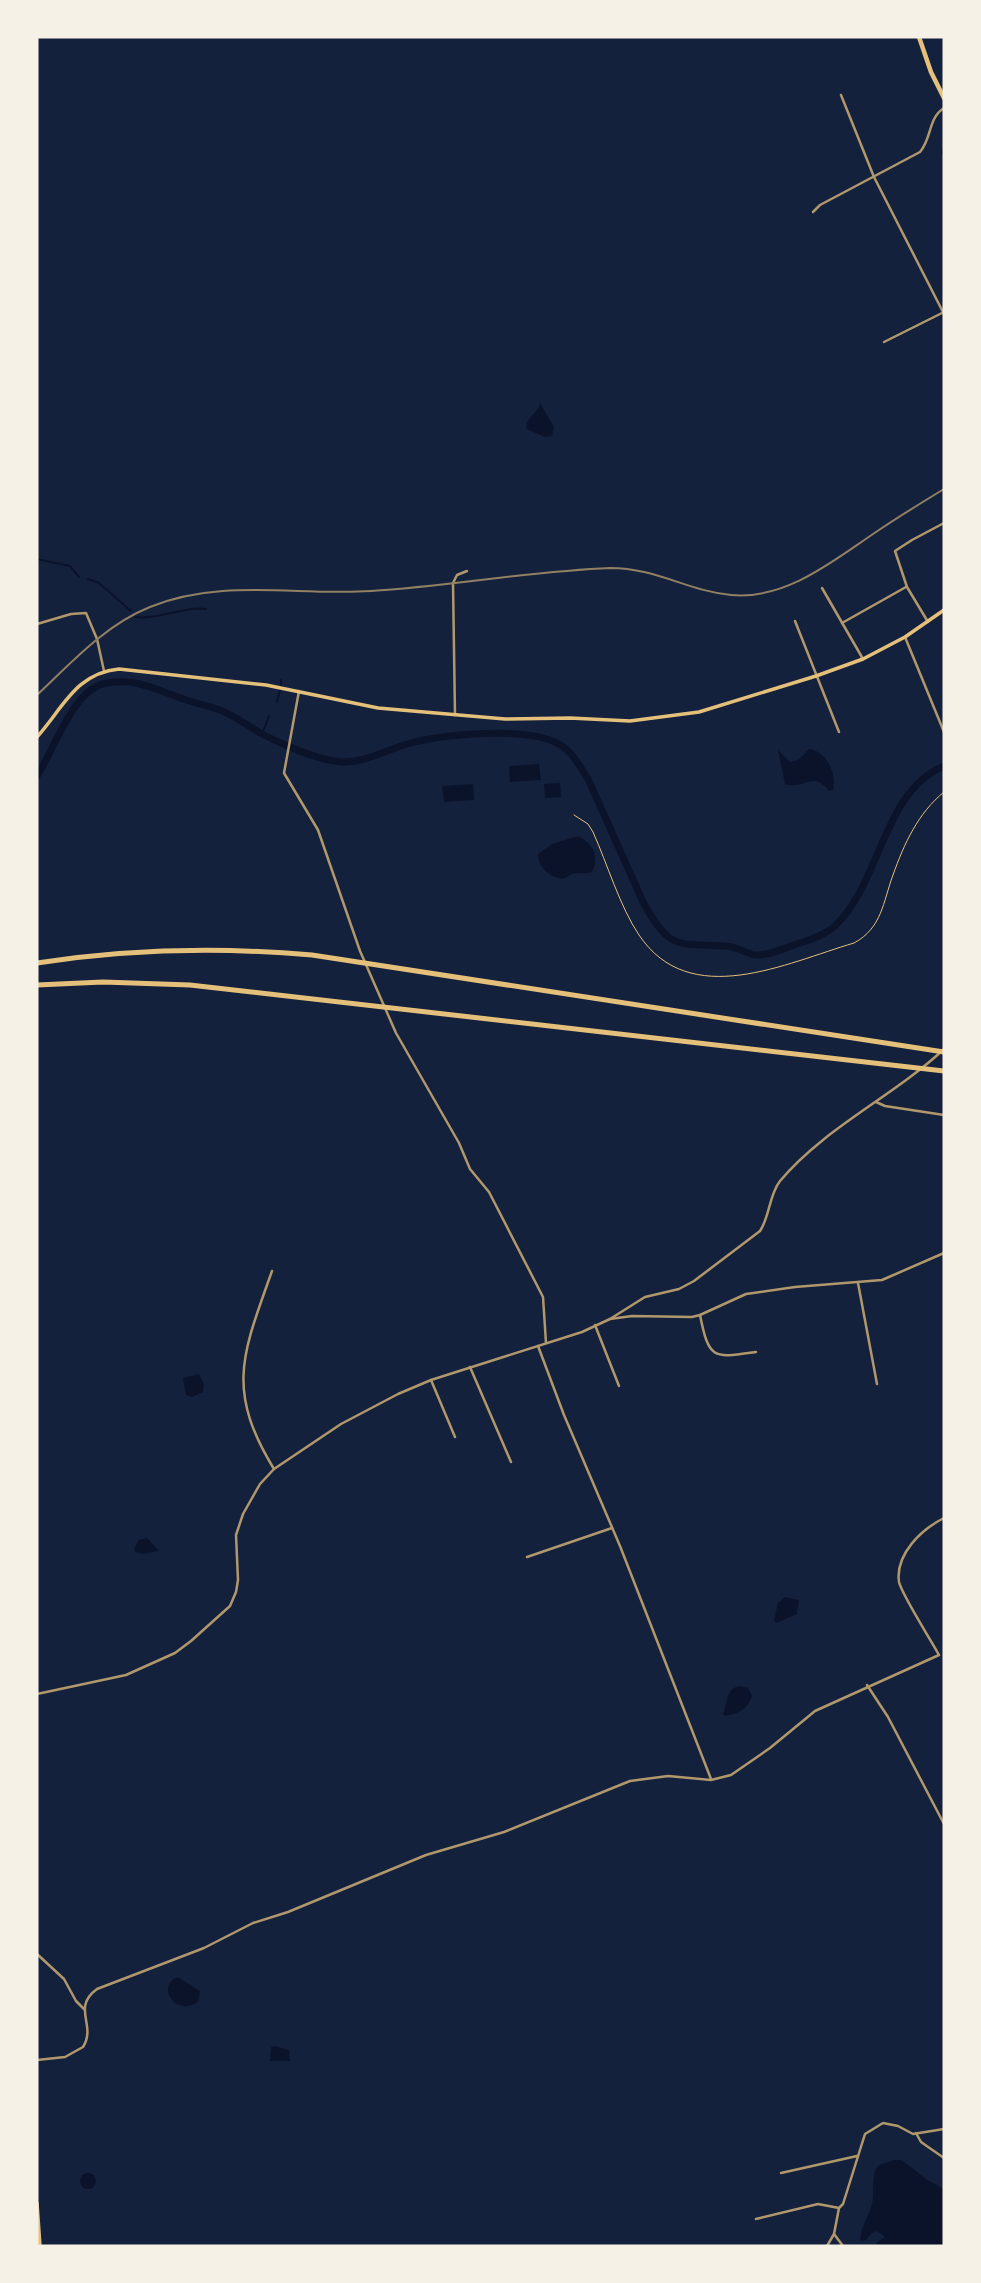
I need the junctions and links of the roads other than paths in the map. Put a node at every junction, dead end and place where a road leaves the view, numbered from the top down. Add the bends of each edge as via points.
1 (919, 37) edge
2 (841, 96) dead end
3 (944, 98) edge
4 (944, 108) edge
5 (874, 177) junction
6 (813, 212) dead end
7 (944, 312) edge
8 (884, 342) dead end
9 (944, 523) edge
10 (467, 571) dead end
11 (907, 587) junction
12 (822, 588) dead end
13 (944, 610) edge
14 (795, 621) dead end
15 (928, 622) junction
16 (842, 623) junction
17 (37, 624) edge
18 (905, 637) junction
19 (863, 659) junction
20 (104, 671) junction
21 (816, 676) junction
22 (299, 691) junction
23 (455, 715) junction
24 (839, 732) dead end
25 (944, 732) edge
26 (37, 737) edge
27 (37, 963) edge
28 (37, 985) edge
29 (944, 1051) edge
30 (944, 1071) edge
31 (876, 1102) junction
32 (944, 1115) edge
33 (944, 1253) edge
34 (272, 1271) dead end
35 (858, 1283) junction
36 (700, 1315) junction
37 (610, 1319) junction
38 (595, 1325) junction
39 (546, 1343) junction
40 (538, 1346) junction
41 (757, 1353) dead end
42 (470, 1367) junction
43 (431, 1380) junction
44 (877, 1384) dead end
45 (619, 1386) dead end
46 (455, 1437) dead end
47 (512, 1462) dead end
48 (274, 1469) junction
49 (944, 1518) edge
50 (612, 1528) junction
51 (527, 1557) dead end
52 (944, 1653) edge
53 (939, 1655) junction
54 (867, 1685) junction
55 (37, 1695) edge
56 (711, 1780) junction
57 (944, 1824) edge
58 (37, 1954) edge
59 (84, 2009) junction
60 (37, 2060) edge
61 (944, 2129) edge
62 (916, 2133) junction
63 (857, 2156) junction
64 (944, 2158) edge
65 (781, 2172) dead end
66 (37, 2203) edge
67 (839, 2208) junction
68 (756, 2219) dead end
69 (834, 2234) junction
70 (40, 2246) edge
71 (827, 2246) edge
72 (843, 2246) edge

1 - 3 highway
2 - 5 street
4 - 5 street via 935,116 928,142 920,152
5 - 6 street
5 - 7 street
7 - 8 street
9 - 11 street via 895,551
10 - 23 street via 453,583
11 - 15 street
11 - 16 street
12 - 16 street
13 - 15 main road
14 - 21 street
15 - 18 main road
16 - 19 street
17 - 20 street via 86,613
18 - 19 main road
18 - 25 street
19 - 21 main road
20 - 22 main road via 133,670
20 - 26 main road via 74,688
21 - 23 main road via 699,712 657,719
21 - 24 street
22 - 23 main road via 378,708
22 - 39 street via 284,773 318,830 360,951 396,1033 470,1169 489,1192 543,1297
27 - 29 highway via 107,954 218,949 286,952
28 - 30 highway via 190,985
29 - 31 street
31 - 32 street
31 - 37 street via 814,1149 778,1184 760,1231 694,1281 646,1297
33 - 35 street via 882,1280
34 - 48 street via 247,1345 243,1376 244,1400 257,1442
35 - 36 street via 746,1294
35 - 44 street
36 - 37 street
36 - 41 street via 707,1345 717,1354
37 - 38 street
38 - 39 street
38 - 45 street
39 - 40 street
40 - 42 street
40 - 50 street
42 - 43 street
42 - 47 street
43 - 46 street
43 - 48 street via 341,1424
48 - 55 street via 260,1484 236,1535 238,1580 230,1606 174,1653 139,1670
49 - 53 street via 918,1536 899,1569 900,1584
50 - 51 street
50 - 56 street
52 - 53 street
53 - 54 street
54 - 56 street via 814,1711 731,1775
54 - 57 street
56 - 59 street via 668,1776 630,1781 504,1832 426,1855 100,1988 88,1997
58 - 59 street via 64,1979
59 - 60 street via 88,2031 83,2047 65,2057
61 - 62 street
62 - 63 street via 883,2123 865,2134
62 - 64 street
63 - 65 street
63 - 67 street
66 - 70 main road
67 - 68 street via 818,2204
67 - 69 street
69 - 71 street
69 - 72 street

